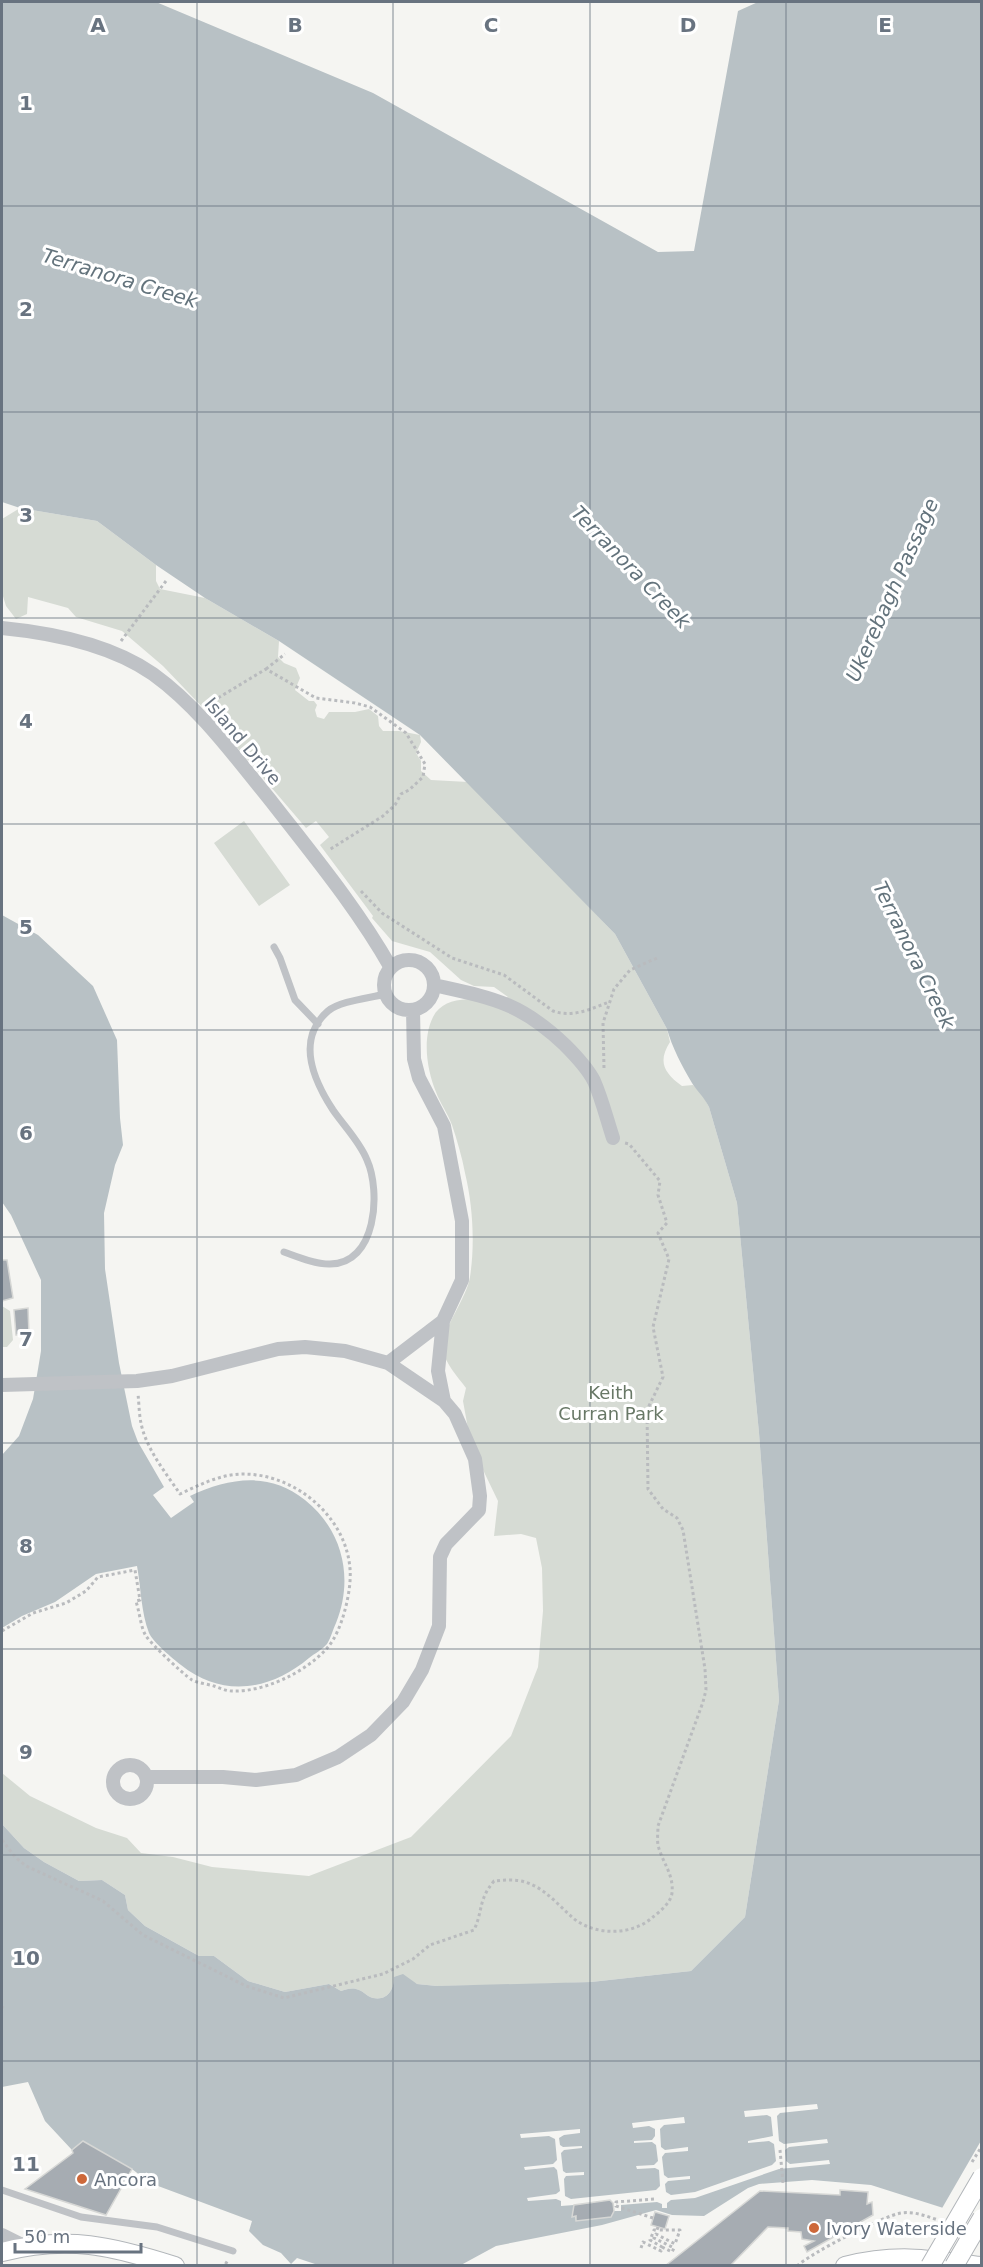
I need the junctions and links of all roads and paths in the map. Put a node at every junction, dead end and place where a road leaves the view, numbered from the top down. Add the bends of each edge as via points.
1 (166, 581) dead end
2 (2, 628) edge
3 (118, 645) dead end
4 (285, 654) dead end
5 (266, 669) junction
6 (204, 707) dead end
7 (324, 847) dead end
8 (327, 852) junction
9 (332, 859) dead end
10 (359, 889) dead end
11 (274, 947) dead end
12 (657, 958) dead end
13 (391, 968) junction
14 (434, 985) junction
15 (385, 994) junction
16 (609, 1002) junction
17 (413, 1010) junction
18 (318, 1024) junction
19 (594, 1080) junction
20 (613, 1138) joint
21 (284, 1252) dead end
22 (443, 1321) junction
23 (388, 1363) junction
24 (137, 1381) junction
25 (2, 1385) edge
26 (444, 1401) junction
27 (2, 1631) edge
28 (146, 1777) dead end
29 (2, 1840) edge
30 (780, 2150) dead end
31 (981, 2177) edge
32 (783, 2183) dead end
33 (2, 2190) edge
34 (655, 2199) dead end
35 (653, 2218) dead end
36 (981, 2218) edge
37 (942, 2222) dead end
38 (2, 2235) edge
39 (24, 2246) junction
40 (662, 2247) junction
41 (641, 2248) dead end
42 (233, 2251) dead end
43 (2, 2252) edge
44 (175, 2265) edge
45 (797, 2265) edge
46 (845, 2265) edge
47 (930, 2265) edge
48 (954, 2265) edge
49 (980, 2265) edge

1 - 3 path
2 - 13 street, Island Drive via 65,638 109,651 152,674 191,706 331,877
4 - 5 path
5 - 6 path
5 - 8 path via 316,698 370,707 406,733 425,764 423,777 402,794 395,806
7 - 8 path
8 - 9 path
10 - 16 path via 382,913 452,958 504,975 553,1011 574,1013
11 - 18 lane via 295,1000
12 - 16 path via 630,970
13 - 14 street via 414,961 428,969
13 - 15 street via 384,980
14 - 17 street via 426,1004
14 - 19 street via 493,998 521,1010 555,1035
15 - 17 street via 399,1009
15 - 18 lane via 329,1011
16 - 19 path via 603,1023 604,1067
17 - 22 street via 414,1059 419,1078 444,1126 462,1221 462,1280
18 - 21 lane via 309,1052 316,1082 367,1159 374,1188 373,1222 366,1240 344,1261 330,1264
19 - 20 street
20 - 29 path via 629,1144 660,1181 658,1195 667,1223 658,1233 669,1259 653,1327 663,1377 647,1410 648,1489 663,1509 677,1518 683,1530 705,1669 703,1702 658,1827 658,1843 671,1874 672,1895 663,1909 630,1931 604,1931 575,1920 550,1896 525,1882 494,1881 485,1891 474,1930 430,1945 383,1974 284,1998 246,1986 142,1935 103,1901 26,1866
22 - 23 street
22 - 26 street via 438,1371
23 - 24 street via 345,1351 304,1347 262,1352 172,1376
23 - 26 street
24 - 25 street
24 - 27 path via 145,1436 180,1494 206,1481 232,1475 261,1475 298,1489 331,1519 344,1544 350,1590 329,1646 299,1671 271,1685 232,1691 193,1680 146,1636 136,1601 140,1600 135,1570 98,1577 86,1591 66,1603 33,1613
26 - 28 street via 455,1414 475,1459 479,1510 446,1545 440,1557 439,1626 422,1670 403,1702 370,1735 338,1757 296,1775 256,1780
30 - 32 path
31 - 47 main road, bridge
33 - 42 lane via 81,2217 157,2227
34 - 35 path via 616,2202 616,2206
36 - 48 main road, bridge
37 - 45 path via 912,2213 888,2217
38 - 39 street
39 - 43 main road
39 - 44 main road via 94,2244
40 - 40 path via 650,2240 654,2230 680,2230 675,2244 656,2234 654,2238 674,2248 672,2252
40 - 41 path via 661,2251 643,2242
46 - 49 main road via 911,2257

